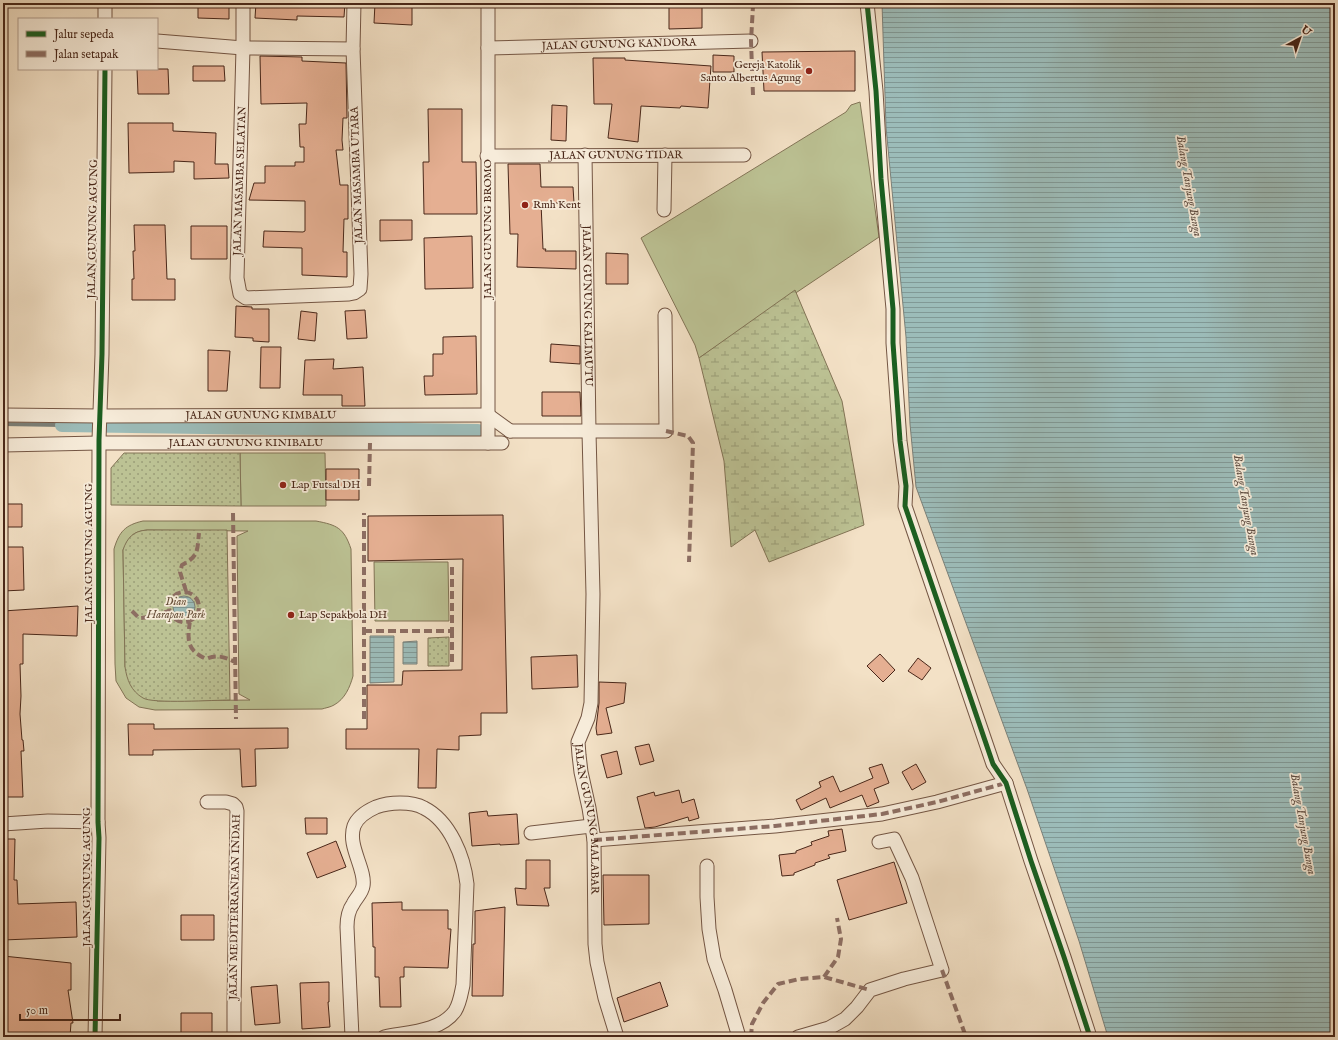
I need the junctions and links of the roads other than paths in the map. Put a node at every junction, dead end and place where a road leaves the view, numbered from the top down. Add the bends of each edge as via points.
1 (105, 3) edge
2 (243, 3) edge
3 (354, 3) edge
4 (488, 3) edge
5 (867, 3) edge
6 (105, 18) edge
7 (158, 41) edge
8 (751, 41) dead end
9 (243, 48) junction
10 (488, 48) junction
11 (353, 49) junction
12 (105, 70) edge
13 (585, 155) junction
14 (665, 155) junction
15 (744, 155) dead end
16 (487, 156) junction
17 (664, 210) dead end
18 (303, 296) joint
19 (665, 315) dead end
20 (488, 414) junction
21 (3, 415) edge
22 (99, 418) junction
23 (510, 431) junction
24 (589, 432) junction
25 (99, 442) junction
26 (488, 443) junction
27 (502, 443) junction
28 (3, 445) edge
29 (1006, 783) junction
30 (207, 802) dead end
31 (98, 822) junction
32 (3, 824) edge
33 (591, 826) junction
34 (531, 833) dead end
35 (594, 840) junction
36 (879, 842) dead end
37 (707, 866) dead end
38 (95, 1037) edge
39 (234, 1037) edge
40 (352, 1037) edge
41 (384, 1037) edge
42 (617, 1037) edge
43 (739, 1037) edge
44 (798, 1037) edge
45 (1090, 1037) edge

1 - 6 street
2 - 9 street, JALAN MASAMBA SELATAN
3 - 11 street, JALAN MASAMBA UTARA
4 - 10 street, JALAN GUNUNG BROMO
5 - 29 street via 893,309 900,441 906,486 905,506 994,764
7 - 9 street
8 - 10 street, JALAN GUNUNG KANDORA
9 - 11 street
9 - 18 street, JALAN MASAMBA SELATAN via 238,289 246,298
10 - 16 street, JALAN GUNUNG BROMO
11 - 18 street, JALAN MASAMBA UTARA via 360,289 350,294
12 - 22 street, JALAN GUNUNG AGUNG
13 - 14 street, JALAN GUNUNG TIDAR
13 - 16 street, JALAN GUNUNG TIDAR
13 - 24 street, JALAN GUNUNG KALIMUTU
14 - 15 street, JALAN GUNUNG TIDAR
14 - 17 street
16 - 20 street, JALAN GUNUNG BROMO
19 - 24 street via 666,431
20 - 22 street, JALAN GUNUNG KIMBALU
20 - 23 street
20 - 26 street, JALAN GUNUNG BROMO
20 - 27 street
21 - 22 street, JALAN GUNUNG KIMBALU
22 - 25 street, JALAN GUNUNG AGUNG
23 - 24 street
23 - 27 street
24 - 33 street, JALAN GUNUNG MALABAR via 593,594 592,676 590,712 578,742
25 - 26 street, JALAN GUNUNG KINIBALU
25 - 28 street, JALAN GUNUNG KINIBALU
25 - 31 street, JALAN GUNUNG AGUNG
26 - 27 street, JALAN GUNUNG KINIBALU
29 - 35 street via 882,814 775,826
29 - 45 street
30 - 39 street, JALAN MEDITERRANEAN INDAH via 230,803 237,811
31 - 32 street via 48,821
31 - 38 street, JALAN GUNUNG AGUNG
33 - 34 street
33 - 35 street, JALAN GUNUNG MALABAR
35 - 42 street, JALAN GUNUNG MALABAR via 597,962
36 - 44 street via 894,839 912,878 942,970 870,990 858,1007 845,1019 829,1028
37 - 43 street via 709,929 714,959
40 - 41 street via 347,927 348,915 363,886 354,848 354,827 365,812 394,803 422,807 431,812 447,829 464,865 467,884 463,984 456,1010 450,1017 429,1027

